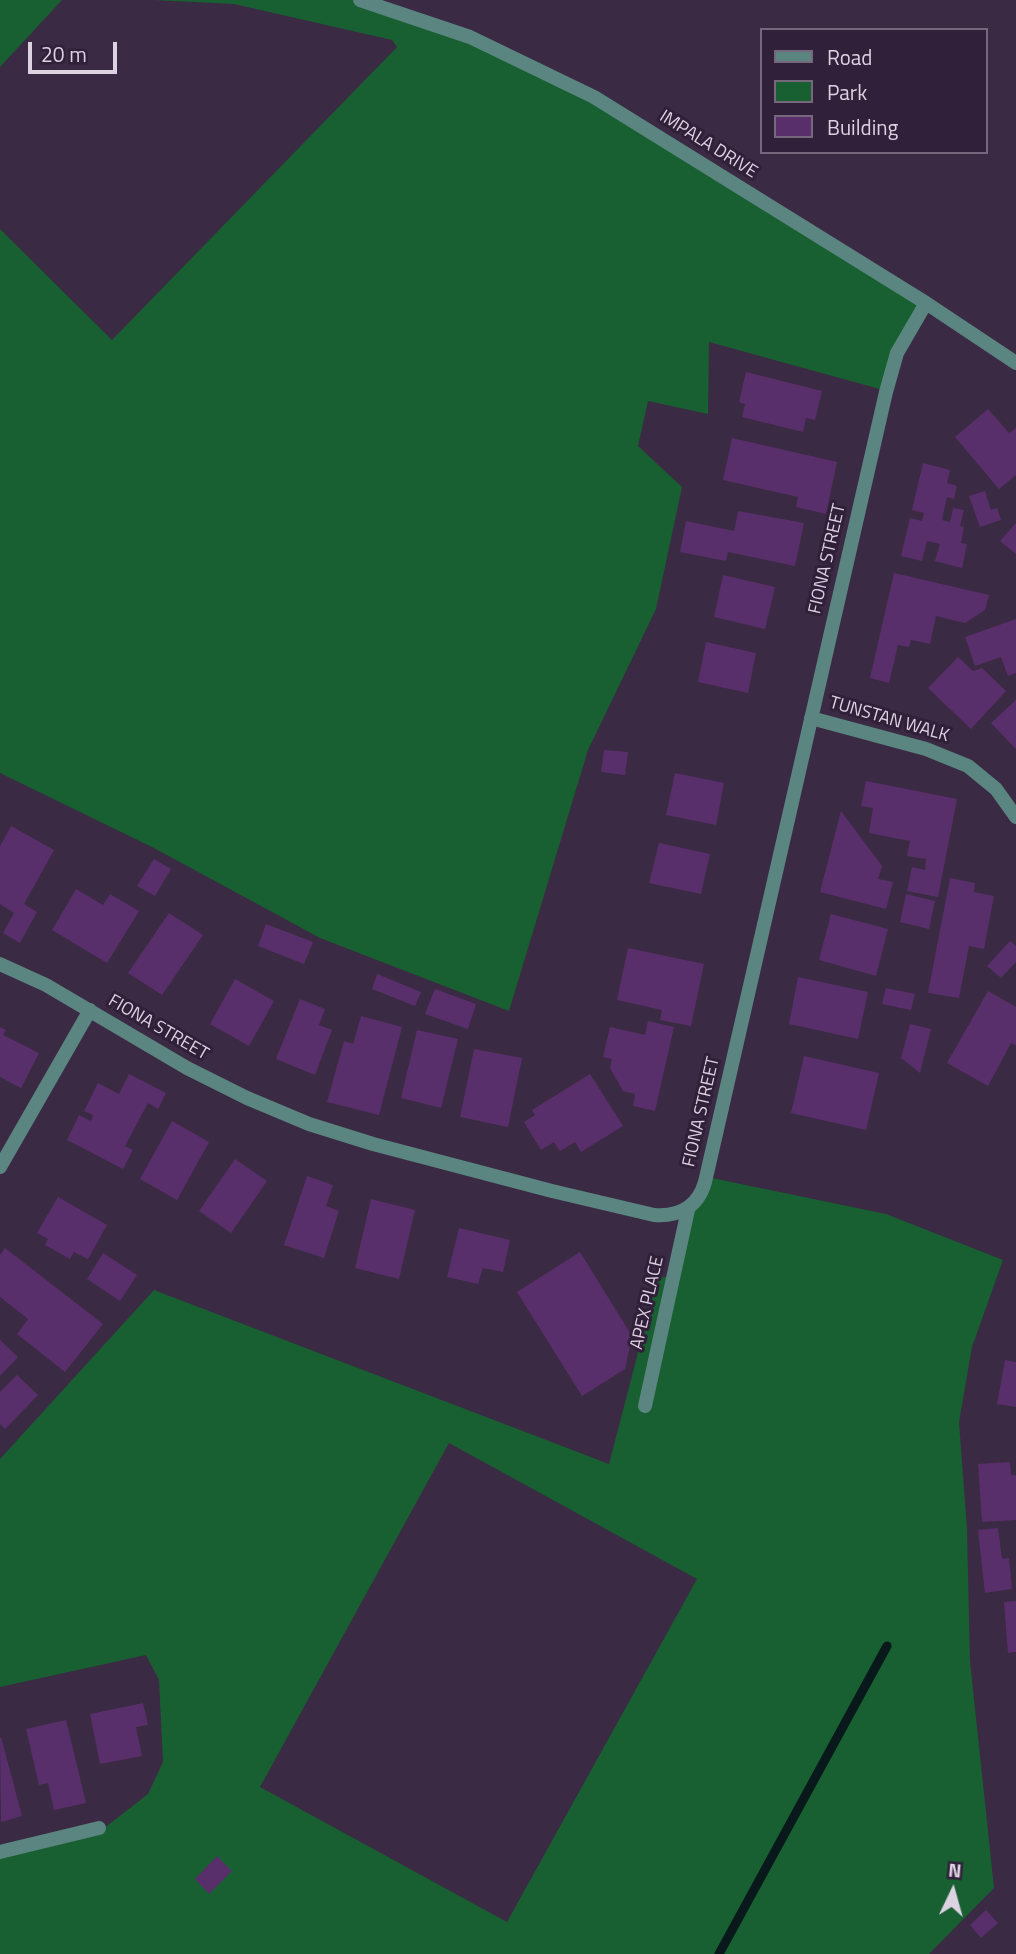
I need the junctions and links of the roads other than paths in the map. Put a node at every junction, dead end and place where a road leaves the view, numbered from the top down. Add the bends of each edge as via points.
1 (360, 0) edge
2 (926, 303) junction
3 (1016, 363) edge
4 (811, 718) junction
5 (1016, 817) edge
6 (0, 964) edge
7 (90, 1010) junction
8 (0, 1167) edge
9 (688, 1210) junction
10 (645, 1406) dead end
11 (99, 1828) dead end
12 (0, 1852) edge

1 - 2 street, IMPALA DRIVE via 470,37 594,97
2 - 3 street, IMPALA DRIVE
2 - 4 street, FIONA STREET via 897,353
4 - 5 street, TUNSTAN WALK via 926,749 968,766 996,789
4 - 9 street, FIONA STREET via 702,1194
6 - 7 street, FIONA STREET
7 - 8 street
7 - 9 street, FIONA STREET via 187,1068 309,1124 642,1212 665,1216
9 - 10 street, APEX PLACE
11 - 12 street

